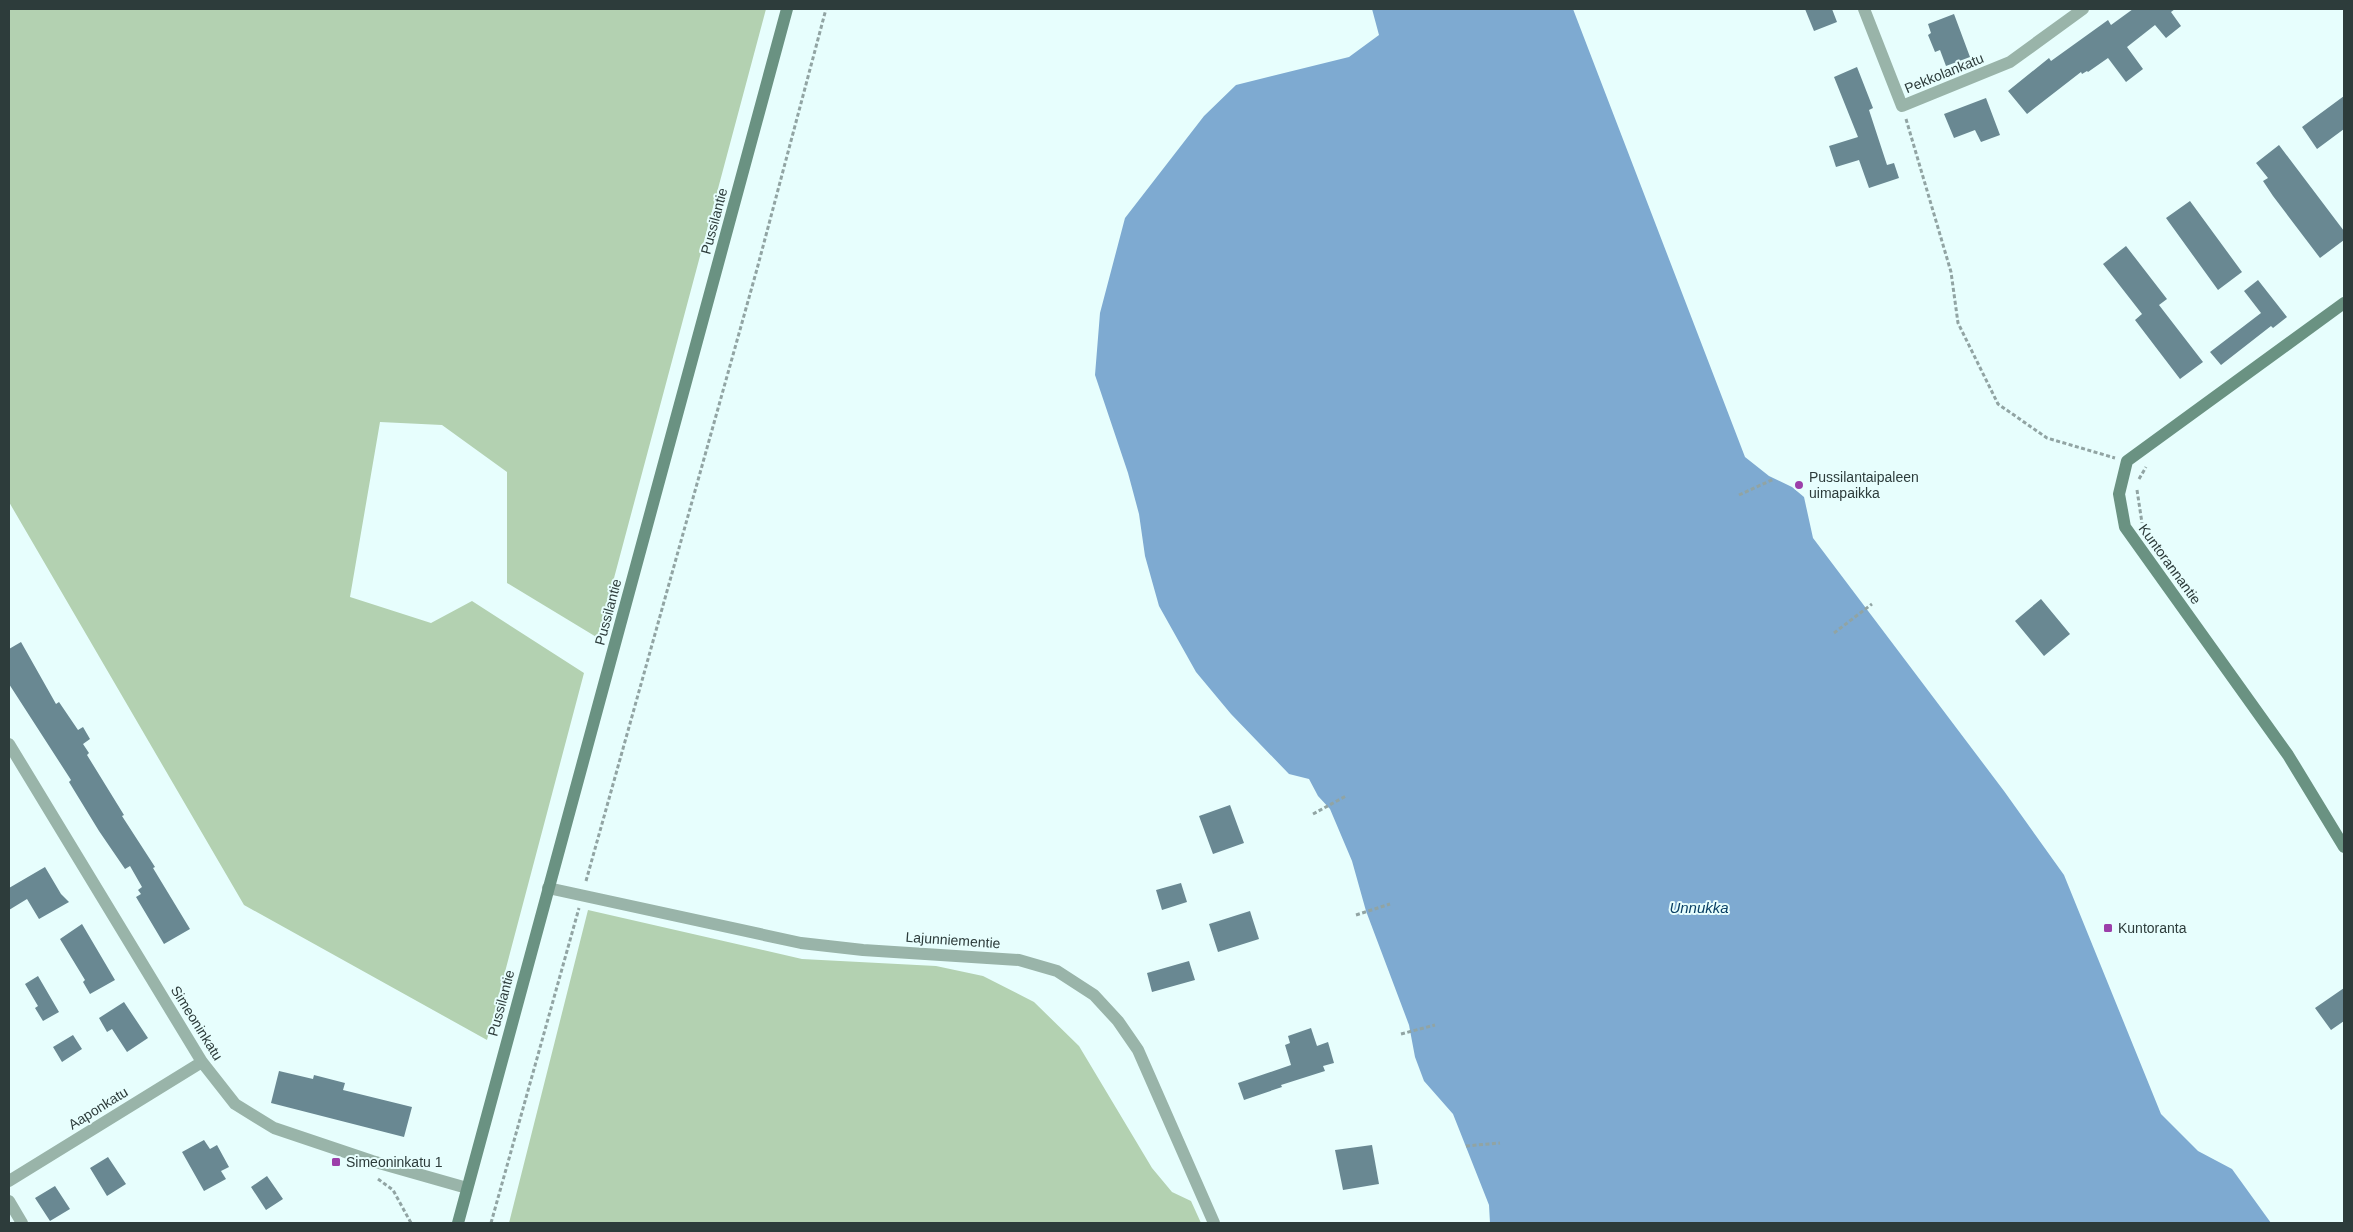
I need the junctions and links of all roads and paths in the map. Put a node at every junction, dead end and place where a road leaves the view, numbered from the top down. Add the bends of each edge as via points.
1 (787, 9) edge
2 (826, 9) edge
3 (1864, 9) edge
4 (2083, 9) edge
5 (1902, 106) junction
6 (2344, 303) edge
7 (2127, 461) junction
8 (1774, 479) dead end
9 (1740, 494) dead end
10 (1872, 604) dead end
11 (1834, 632) dead end
12 (9, 744) edge
13 (1346, 796) dead end
14 (1313, 814) dead end
15 (2344, 847) edge
16 (548, 888) junction
17 (583, 894) junction
18 (1390, 904) dead end
19 (1356, 914) dead end
20 (1435, 1025) dead end
21 (1401, 1034) dead end
22 (202, 1062) junction
23 (1500, 1143) dead end
24 (1466, 1146) dead end
25 (9, 1181) edge
26 (467, 1188) junction
27 (393, 1190) dead end
28 (9, 1201) edge
29 (22, 1223) edge
30 (412, 1223) edge
31 (458, 1223) edge
32 (490, 1223) edge
33 (1214, 1223) edge

1 - 16 street, Pussilantie
2 - 17 path
3 - 5 street, Pekkolankatu
4 - 5 street, Pekkolankatu via 2010,62
5 - 7 path via 1951,272 1958,323 1998,404 2047,438
6 - 7 street
7 - 15 street, Kuntorannantie via 2119,494 2125,527 2288,755
8 - 9 path
10 - 11 path
12 - 22 street, Simeoninkatu
13 - 14 path
16 - 17 street, Lajunniementie
16 - 26 street, Pussilantie
17 - 32 path
17 - 33 street, Lajunniementie via 801,943 1019,960 1057,971 1094,995 1118,1020 1138,1050
18 - 19 path
20 - 21 path
22 - 25 street, Aaponkatu
22 - 26 street, Simeoninkatu via 235,1104 274,1128
23 - 24 path
26 - 31 street, Pussilantie
27 - 30 path
28 - 29 street

